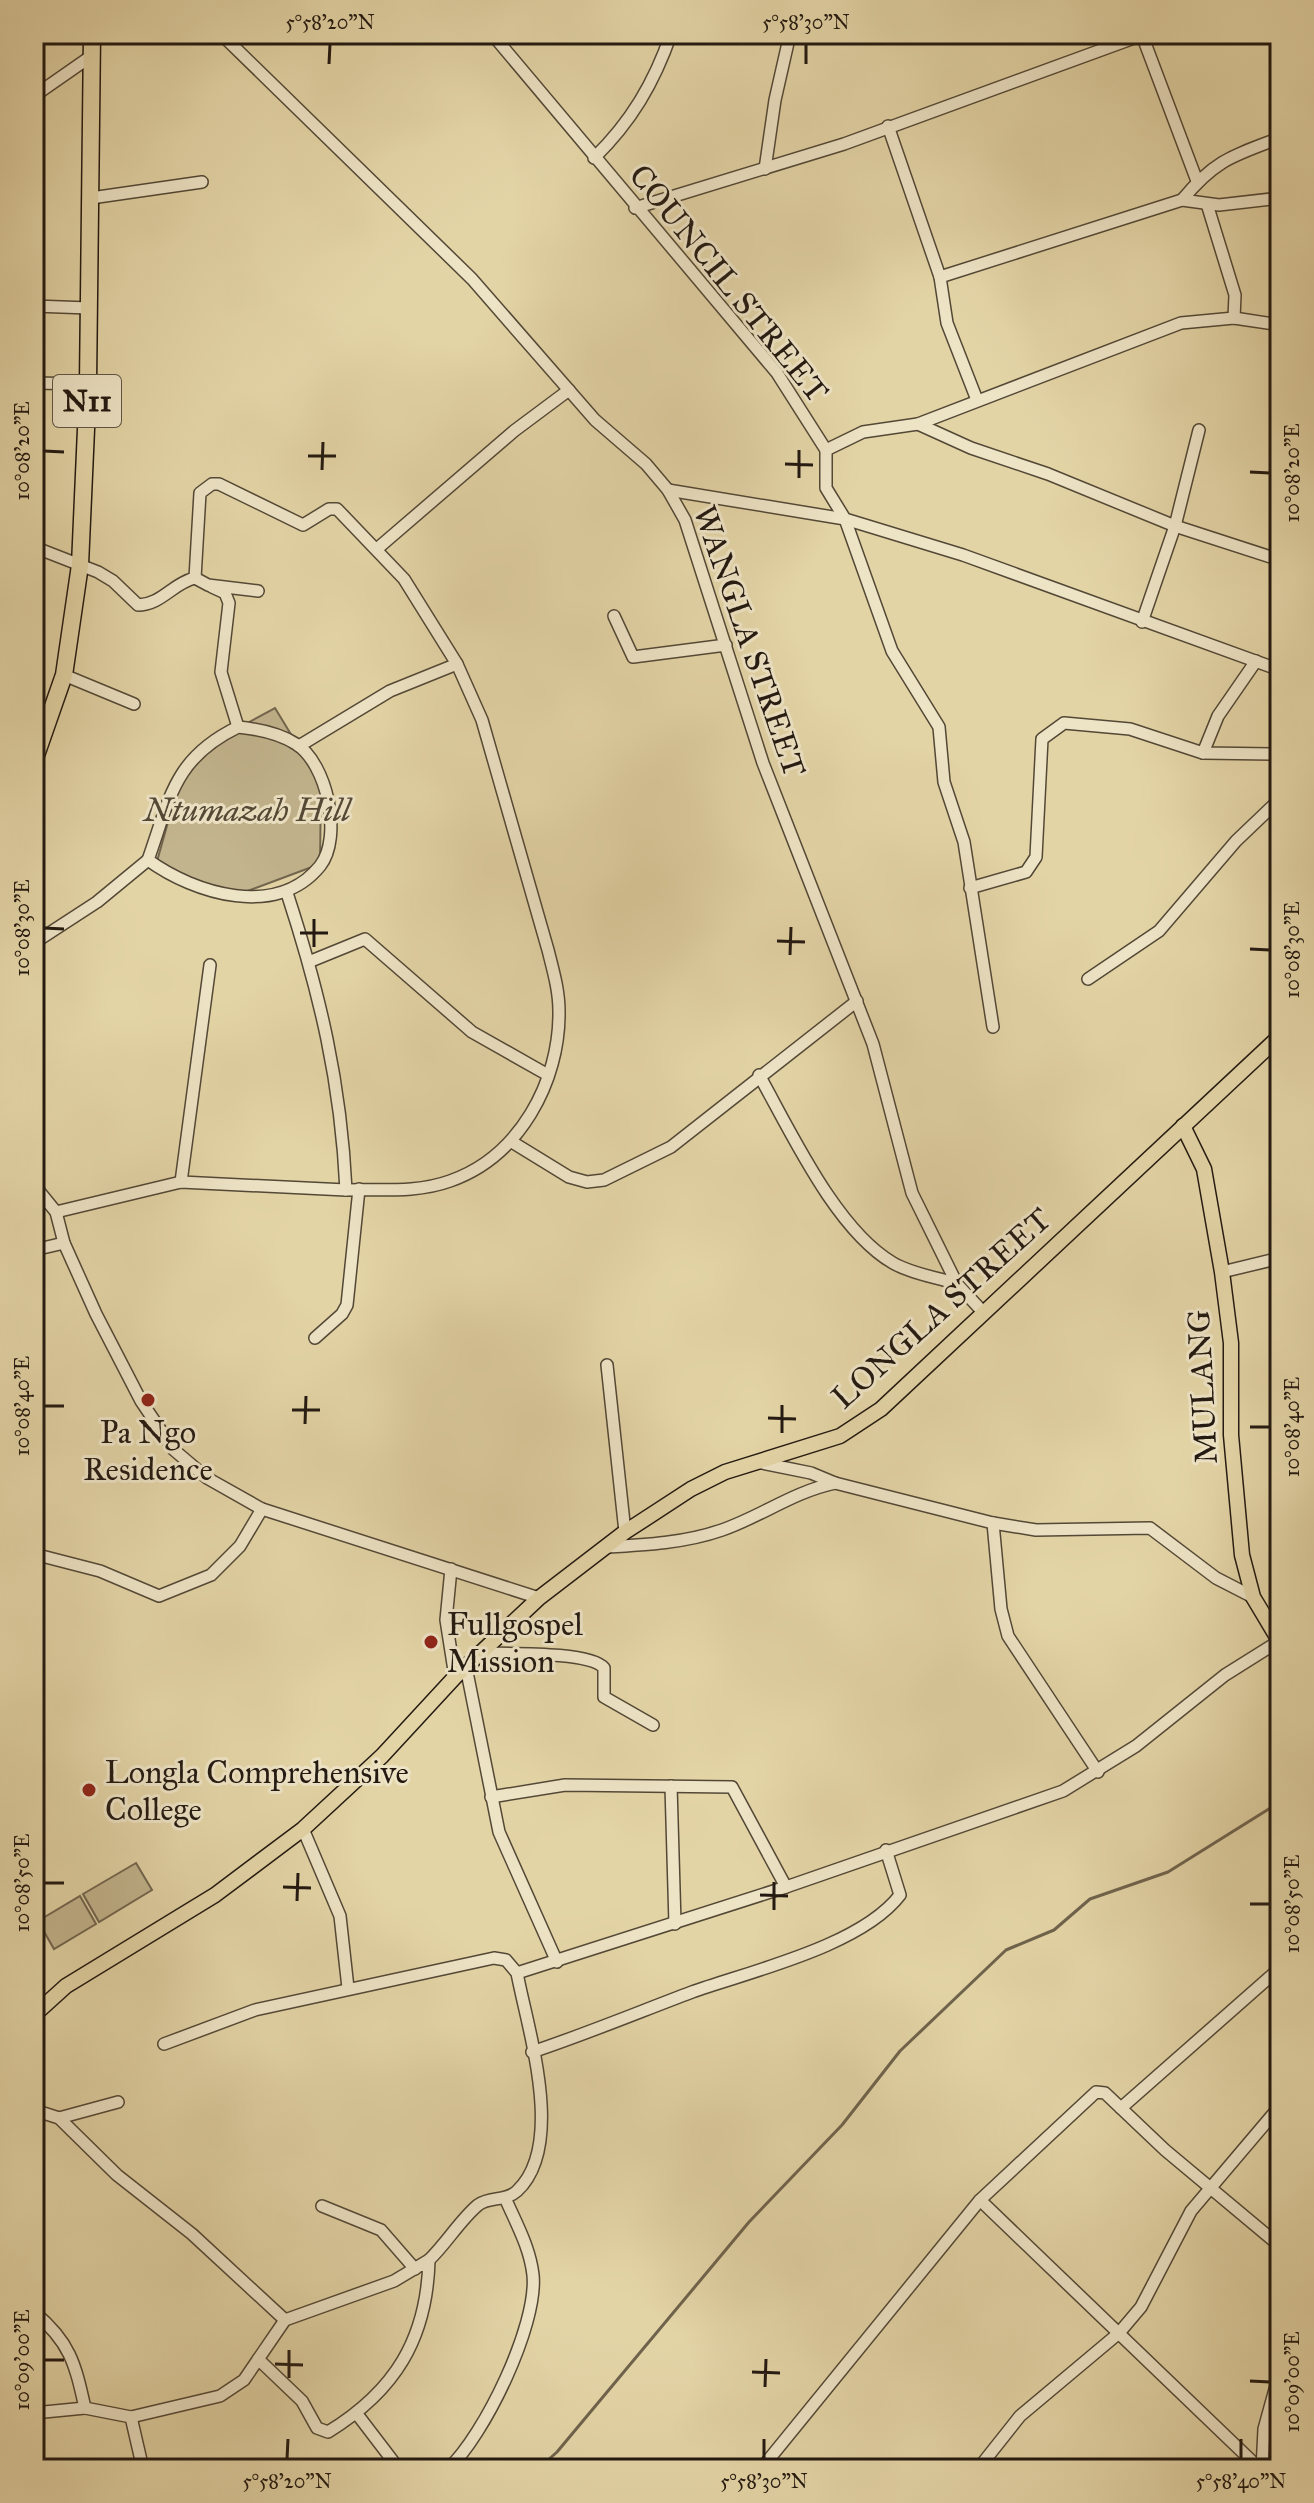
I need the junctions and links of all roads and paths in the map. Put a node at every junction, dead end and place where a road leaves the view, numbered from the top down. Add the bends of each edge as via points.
1 (92, 34) edge
2 (221, 34) edge
3 (492, 34) edge
4 (671, 34) edge
5 (790, 34) edge
6 (1144, 34) edge
7 (90, 57) junction
8 (34, 96) edge
9 (888, 126) junction
10 (1280, 138) edge
11 (594, 158) junction
12 (765, 169) junction
13 (1197, 181) junction
14 (202, 182) dead end
15 (91, 198) junction
16 (1280, 198) edge
17 (1182, 200) junction
18 (1207, 204) junction
19 (635, 208) junction
20 (940, 277) junction
21 (34, 306) edge
22 (89, 308) junction
23 (1234, 318) junction
24 (1280, 325) edge
25 (34, 383) edge
26 (88, 384) junction
27 (569, 390) junction
28 (977, 400) junction
29 (918, 424) junction
30 (1199, 430) dead end
31 (826, 450) junction
32 (668, 490) junction
33 (845, 519) junction
34 (1175, 526) junction
35 (34, 547) edge
36 (378, 548) junction
37 (1280, 560) edge
38 (80, 565) junction
39 (195, 578) junction
40 (208, 585) junction
41 (258, 591) dead end
42 (614, 616) dead end
43 (1142, 622) junction
44 (726, 645) junction
45 (1256, 661) junction
46 (457, 664) junction
47 (1280, 670) edge
48 (64, 675) junction
49 (134, 704) dead end
50 (41, 720) edge
51 (238, 727) junction
52 (299, 746) junction
53 (1203, 753) junction
54 (1280, 754) edge
55 (34, 761) edge
56 (1280, 799) edge
57 (148, 860) junction
58 (970, 888) junction
59 (287, 893) junction
60 (34, 943) edge
61 (311, 961) junction
62 (210, 965) dead end
63 (1088, 979) dead end
64 (857, 1001) junction
65 (993, 1027) dead end
66 (1280, 1036) edge
67 (548, 1075) junction
68 (759, 1075) junction
69 (1183, 1126) junction
70 (512, 1142) junction
71 (181, 1182) junction
72 (34, 1185) edge
73 (352, 1190) junction
74 (56, 1212) junction
75 (64, 1243) junction
76 (34, 1250) edge
77 (1280, 1258) edge
78 (1222, 1272) junction
79 (957, 1284) junction
80 (982, 1311) junction
81 (315, 1338) dead end
82 (607, 1365) dead end
83 (757, 1462) junction
84 (835, 1483) junction
85 (262, 1509) junction
86 (993, 1523) junction
87 (625, 1532) junction
88 (605, 1547) junction
89 (34, 1554) edge
90 (451, 1569) junction
91 (1253, 1597) junction
92 (539, 1598) junction
93 (1280, 1642) edge
94 (480, 1653) junction
95 (461, 1672) junction
96 (653, 1725) dead end
97 (1098, 1772) junction
98 (671, 1786) junction
99 (491, 1797) junction
100 (303, 1829) junction
101 (886, 1850) junction
102 (786, 1887) junction
103 (675, 1924) junction
104 (557, 1962) junction
105 (1280, 1968) edge
106 (517, 1973) junction
107 (348, 1988) junction
108 (34, 2015) edge
109 (164, 2044) dead end
110 (532, 2052) junction
111 (118, 2102) dead end
112 (1280, 2106) edge
113 (1121, 2108) junction
114 (34, 2110) edge
115 (59, 2118) junction
116 (1212, 2187) junction
117 (506, 2200) junction
118 (980, 2200) junction
119 (322, 2206) dead end
120 (1280, 2246) edge
121 (429, 2260) junction
122 (415, 2269) junction
123 (34, 2312) edge
124 (285, 2320) junction
125 (1119, 2333) junction
126 (258, 2359) junction
127 (1280, 2371) edge
128 (85, 2408) junction
129 (34, 2413) edge
130 (357, 2414) junction
131 (131, 2417) junction
132 (765, 2467) edge
133 (143, 2469) edge
134 (399, 2469) edge
135 (448, 2469) edge
136 (978, 2469) edge
137 (1261, 2469) edge

1 - 7 highway, N11
2 - 27 street, WANGLA STREET via 472,279
3 - 11 street, COUNCIL STREET
4 - 11 street via 647,91 623,130
5 - 12 street
6 - 9 street
6 - 13 street
7 - 8 street
7 - 15 highway, N11
9 - 12 street
9 - 20 street
10 - 13 street via 1221,160
11 - 19 street, COUNCIL STREET
12 - 19 street
13 - 17 street
14 - 15 street
15 - 22 highway, N11
16 - 18 street
17 - 18 street
17 - 20 street
18 - 23 street via 1235,295
19 - 31 street, COUNCIL STREET via 777,373
20 - 28 street via 947,323
21 - 22 street
22 - 26 highway, N11
23 - 24 street
23 - 28 street via 1181,323
25 - 26 street
26 - 38 highway, N11
27 - 32 street, WANGLA STREET
27 - 36 street
28 - 29 street
29 - 31 street via 863,432
29 - 34 street
30 - 34 street
31 - 33 street, COUNCIL STREET via 826,488
32 - 33 street
32 - 44 street, WANGLA STREET via 685,520
33 - 43 street via 963,555
33 - 58 street, COUNCIL STREET via 892,651 939,727 944,782 964,842
34 - 37 street
34 - 43 street
35 - 38 street
36 - 39 street via 337,509 303,525 212,484 200,493
36 - 46 street via 420,602
38 - 39 street via 113,581 138,605 154,602
38 - 48 highway, N11
39 - 40 street
40 - 41 street
40 - 51 street via 225,593 229,603 221,672
42 - 44 street via 633,657
43 - 45 street
44 - 64 street, WANGLA STREET via 763,763
45 - 47 street
45 - 53 street via 1218,716
46 - 52 street via 390,691
46 - 67 street via 482,720 556,983 558,1024
48 - 49 street
48 - 50 highway, N11
50 - 55 highway, N11
51 - 52 street via 268,732
51 - 57 street via 209,742 179,774
52 - 59 street via 323,782 332,832 321,865
53 - 54 street
53 - 58 street via 1130,729 1064,723 1049,731 1042,739 1036,857 1026,872
56 - 63 street via 1227,850 1159,931
57 - 59 street via 182,882 224,894
57 - 60 street
58 - 65 street, COUNCIL STREET
59 - 61 street
61 - 67 street via 365,939 472,1032
61 - 73 street
62 - 71 street
64 - 68 street
64 - 79 street, WANGLA STREET via 912,1193
66 - 69 main road, LONGLA STREET
67 - 70 street via 531,1116
68 - 70 street via 671,1147 604,1180 569,1177
68 - 79 street via 838,1209 879,1253 895,1264
69 - 78 main road, MULANG via 1204,1169
69 - 80 main road, LONGLA STREET
70 - 73 street via 452,1181
71 - 73 street
71 - 74 street
72 - 74 street
73 - 81 street via 347,1305
74 - 75 street
75 - 76 street
75 - 85 street via 156,1426 207,1478
77 - 78 street
78 - 91 main road, MULANG via 1242,1555
79 - 80 street, WANGLA STREET
80 - 83 main road, LONGLA STREET via 917,1377 845,1434
82 - 87 street
83 - 84 street
83 - 87 main road, LONGLA STREET via 691,1489
84 - 86 street
84 - 88 street via 803,1490 722,1530
85 - 89 street via 240,1546 211,1575 159,1596 100,1571
85 - 90 street
86 - 91 street via 1036,1530 1150,1528 1216,1578
86 - 97 street via 1008,1636
87 - 88 main road, LONGLA STREET
88 - 92 main road, LONGLA STREET
90 - 92 street
90 - 95 street via 446,1620
91 - 93 main road, MULANG
92 - 94 main road, LONGLA STREET
93 - 97 street via 1225,1675
94 - 95 main road, LONGLA STREET
94 - 96 street via 597,1662 604,1668 604,1697
95 - 99 street
95 - 100 main road, LONGLA STREET
97 - 101 street via 1063,1791
98 - 99 street via 565,1785
98 - 102 street via 732,1787
98 - 103 street
99 - 104 street via 499,1832
100 - 107 street via 340,1916
100 - 108 main road, LONGLA STREET via 215,1895 66,1986
101 - 102 street
101 - 110 street via 900,1895 842,1938
102 - 103 street
103 - 104 street
104 - 106 street
105 - 113 street
106 - 107 street via 506,1960 494,1958
106 - 110 street
107 - 109 street via 255,2010
110 - 117 street via 543,2131 540,2151 520,2189
111 - 115 street
112 - 116 street
113 - 116 street
113 - 118 street via 1105,2093 1087,2097
114 - 115 street
115 - 124 street
116 - 120 street
116 - 125 street via 1177,2232 1141,2307
117 - 121 street via 479,2205
117 - 135 street via 529,2251 534,2278 531,2306 488,2419
118 - 125 street
118 - 132 street
119 - 122 street via 381,2230
121 - 122 street
121 - 130 street via 425,2311 403,2364
122 - 124 street
123 - 128 street via 70,2350
124 - 126 street
125 - 136 street via 1020,2416
125 - 137 street
126 - 130 street via 302,2401 321,2431
126 - 131 street via 244,2380 220,2396
127 - 137 street via 1264,2429
128 - 129 street
128 - 131 street
130 - 134 street
131 - 133 street

